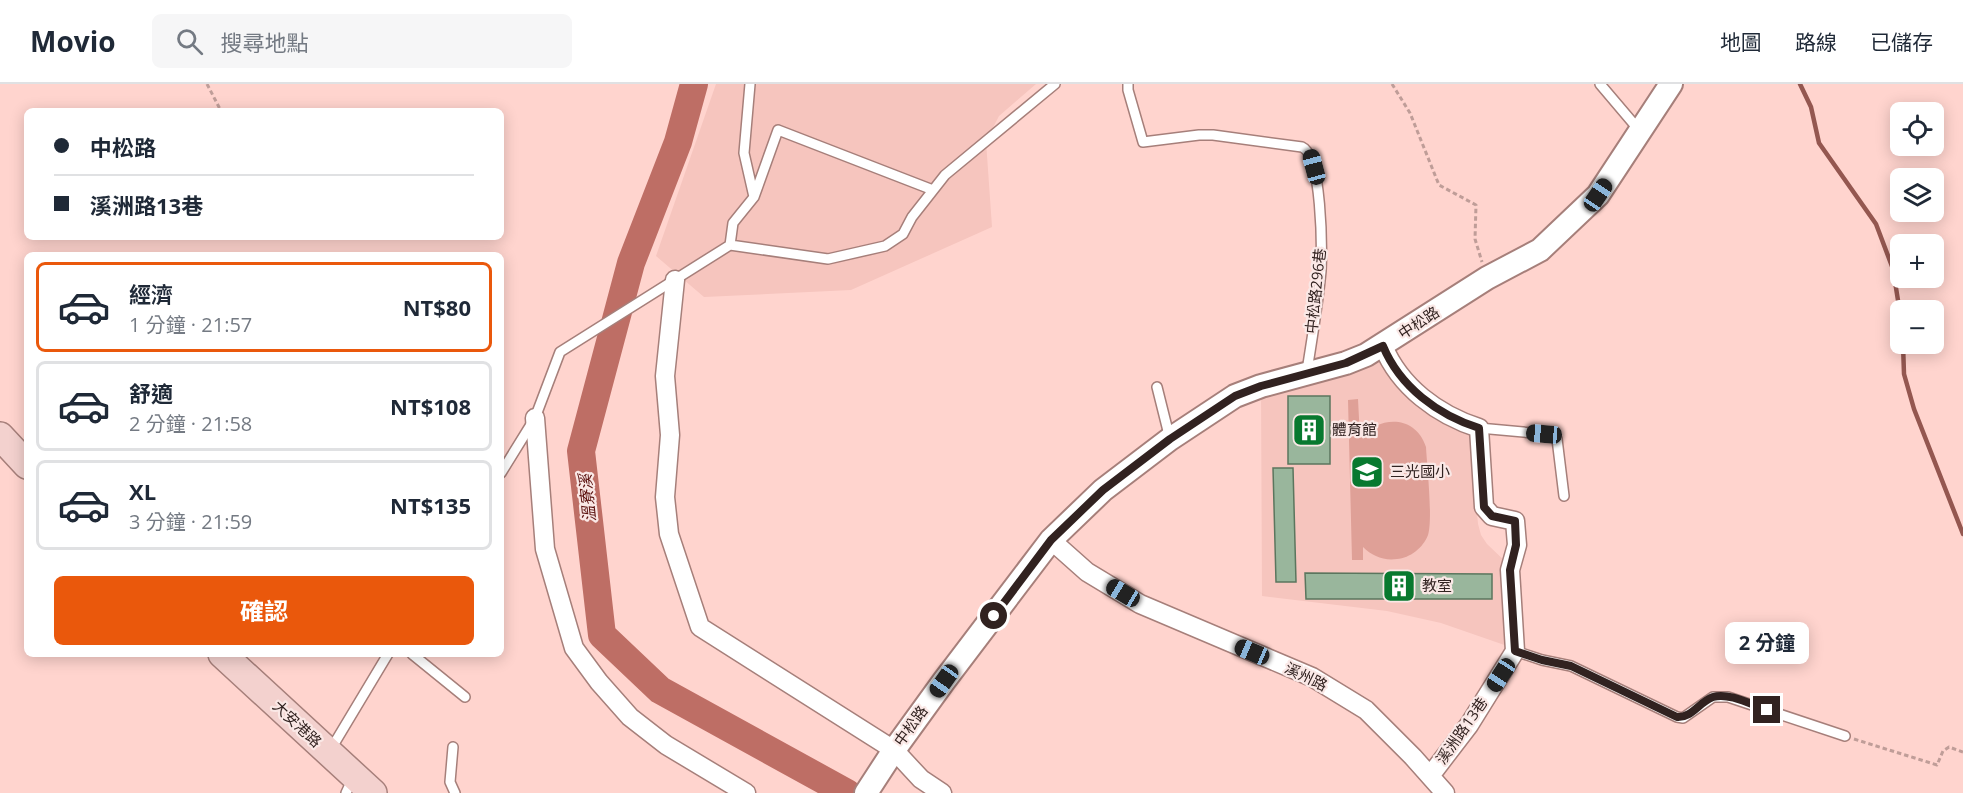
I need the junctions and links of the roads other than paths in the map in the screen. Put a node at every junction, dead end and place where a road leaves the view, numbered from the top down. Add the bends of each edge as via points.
1 (750, 84) edge
2 (1055, 84) edge
3 (1128, 84) edge
4 (1600, 84) edge
5 (1671, 84) edge
6 (1641, 132) junction
7 (933, 190) junction
8 (754, 197) junction
9 (730, 245) junction
10 (675, 280) junction
11 (1383, 346) junction
12 (1307, 374) junction
13 (1157, 387) dead end
14 (535, 418) junction
15 (1479, 428) junction
16 (0, 436) edge
17 (1170, 439) junction
18 (24, 462) edge
19 (504, 468) edge
20 (1564, 496) dead end
21 (1051, 540) junction
22 (1515, 651) junction
23 (225, 657) edge
24 (386, 657) edge
25 (416, 657) edge
26 (465, 697) dead end
27 (1845, 736) road end
28 (453, 747) dead end
29 (329, 754) junction
30 (889, 758) junction
31 (1430, 776) junction
32 (358, 788) edge
33 (455, 793) edge
34 (746, 793) edge
35 (866, 793) edge
36 (942, 793) edge
37 (1445, 793) edge

1 - 8 lane via 744,153
2 - 7 lane via 945,175
3 - 12 lane, 中松路296巷 via 1143,142 1213,135 1302,147 1310,152 1318,182 1322,248
4 - 6 lane
5 - 6 street, 中松路
6 - 11 street, 中松路 via 1598,195 1540,250 1487,278
7 - 8 lane via 778,130
7 - 9 lane via 903,234 885,246 828,259
8 - 9 lane via 734,224
9 - 10 lane
10 - 14 lane via 560,352
10 - 30 street via 665,376 670,435 665,497 669,534 700,627
11 - 12 street, 中松路 via 1346,363
11 - 15 street via 1390,363 1425,402
12 - 17 street, 中松路 via 1235,396
13 - 17 lane
14 - 19 lane
14 - 34 street via 545,549 574,648 630,717 666,745
15 - 20 lane via 1544,434 1557,439
15 - 22 street via 1484,507 1492,516 1515,521 1516,545 1510,570
16 - 18 main road
17 - 21 street, 中松路 via 1103,490
21 - 30 street, 中松路
21 - 31 street, 溪州路 via 1088,572 1140,604 1312,677 1366,710
22 - 27 lane via 1571,666 1677,717 1683,718 1713,697 1728,697
22 - 31 street, 溪洲路13巷 via 1469,725
23 - 29 main road, 大安港路
24 - 29 lane
25 - 26 lane
28 - 33 lane via 450,782
29 - 32 main road, 大安港路
30 - 35 street, 中松路
30 - 36 street
31 - 37 street, 溪州路

